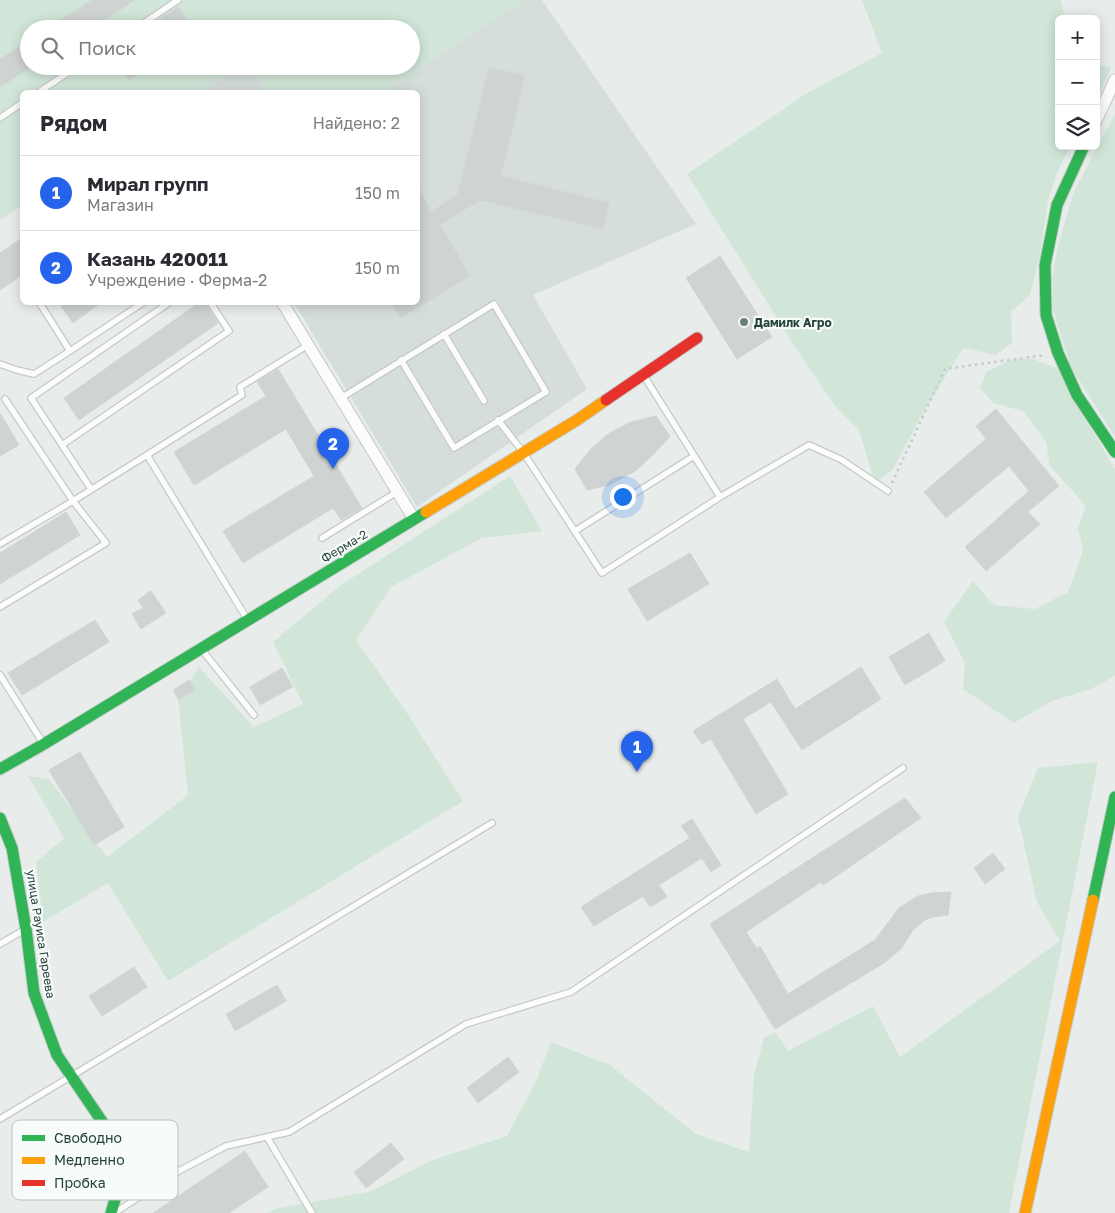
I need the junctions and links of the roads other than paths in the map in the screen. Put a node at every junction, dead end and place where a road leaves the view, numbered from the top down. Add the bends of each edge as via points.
1 (178, 0) edge
2 (148, 20) edge
3 (64, 75) edge
4 (1115, 80) edge
5 (42, 90) edge
6 (20, 104) edge
7 (1100, 112) edge
8 (0, 118) edge
9 (1082, 150) edge
10 (41, 305) edge
11 (139, 305) edge
12 (166, 305) edge
13 (212, 305) edge
14 (284, 305) edge
15 (444, 334) junction
16 (697, 338) dead end
17 (308, 345) junction
18 (70, 351) junction
19 (401, 360) junction
20 (0, 364) edge
21 (643, 375) junction
22 (5, 398) dead end
23 (341, 398) junction
24 (484, 400) dead end
25 (498, 420) junction
26 (62, 445) junction
27 (523, 452) junction
28 (1115, 452) edge
29 (147, 455) junction
30 (694, 456) junction
31 (91, 490) junction
32 (888, 491) road end
33 (398, 492) junction
34 (720, 497) junction
35 (73, 500) junction
36 (414, 519) junction
37 (575, 531) junction
38 (322, 538) dead end
39 (0, 544) edge
40 (0, 607) edge
41 (248, 620) junction
42 (201, 648) junction
43 (0, 675) edge
44 (254, 715) dead end
45 (44, 744) junction
46 (903, 768) dead end
47 (0, 770) edge
48 (1115, 797) edge
49 (0, 818) edge
50 (492, 823) dead end
51 (26, 929) junction
52 (0, 944) edge
53 (71, 1076) junction
54 (0, 1119) edge
55 (101, 1120) edge
56 (266, 1137) junction
57 (178, 1171) edge
58 (114, 1200) edge
59 (134, 1200) edge
60 (110, 1213) edge
61 (114, 1213) edge
62 (312, 1213) edge
63 (1025, 1213) edge

1 - 2 lane
3 - 5 lane
4 - 7 street
6 - 8 lane
9 - 28 street via 1057,205 1045,265 1046,315 1058,353 1078,395
10 - 18 lane
11 - 18 lane
12 - 26 lane via 31,398
13 - 26 lane via 229,331
14 - 17 street
15 - 19 lane
15 - 24 lane
15 - 25 lane via 494,304 546,392
16 - 21 street, Ферма-2
17 - 23 street
17 - 29 lane via 240,387 242,395
18 - 20 lane via 34,374
19 - 23 lane
19 - 25 lane via 454,448
21 - 27 street, Ферма-2
21 - 30 lane
22 - 35 lane
23 - 33 street
25 - 27 lane
26 - 31 lane
27 - 36 street, Ферма-2
27 - 37 lane
29 - 31 lane
29 - 41 lane
30 - 34 lane
30 - 37 lane
31 - 35 lane
32 - 34 lane via 842,460 809,445
33 - 36 street
33 - 38 lane
34 - 37 lane via 602,572
35 - 39 lane
35 - 40 lane via 106,543
36 - 41 street, Ферма-2
41 - 42 street, Ферма-2
42 - 44 lane
42 - 45 street, Ферма-2
43 - 45 lane
45 - 47 street, Ферма-2
46 - 56 lane via 570,992 466,1024 289,1132
48 - 63 street
49 - 51 street, улица Рауиса Гареева via 12,848
50 - 53 lane
51 - 52 lane
51 - 53 street, улица Рауиса Гареева via 34,993 57,1055
53 - 54 lane
53 - 55 street, улица Рауиса Гареева
56 - 57 lane via 226,1146
56 - 62 lane
58 - 60 street
59 - 61 lane

